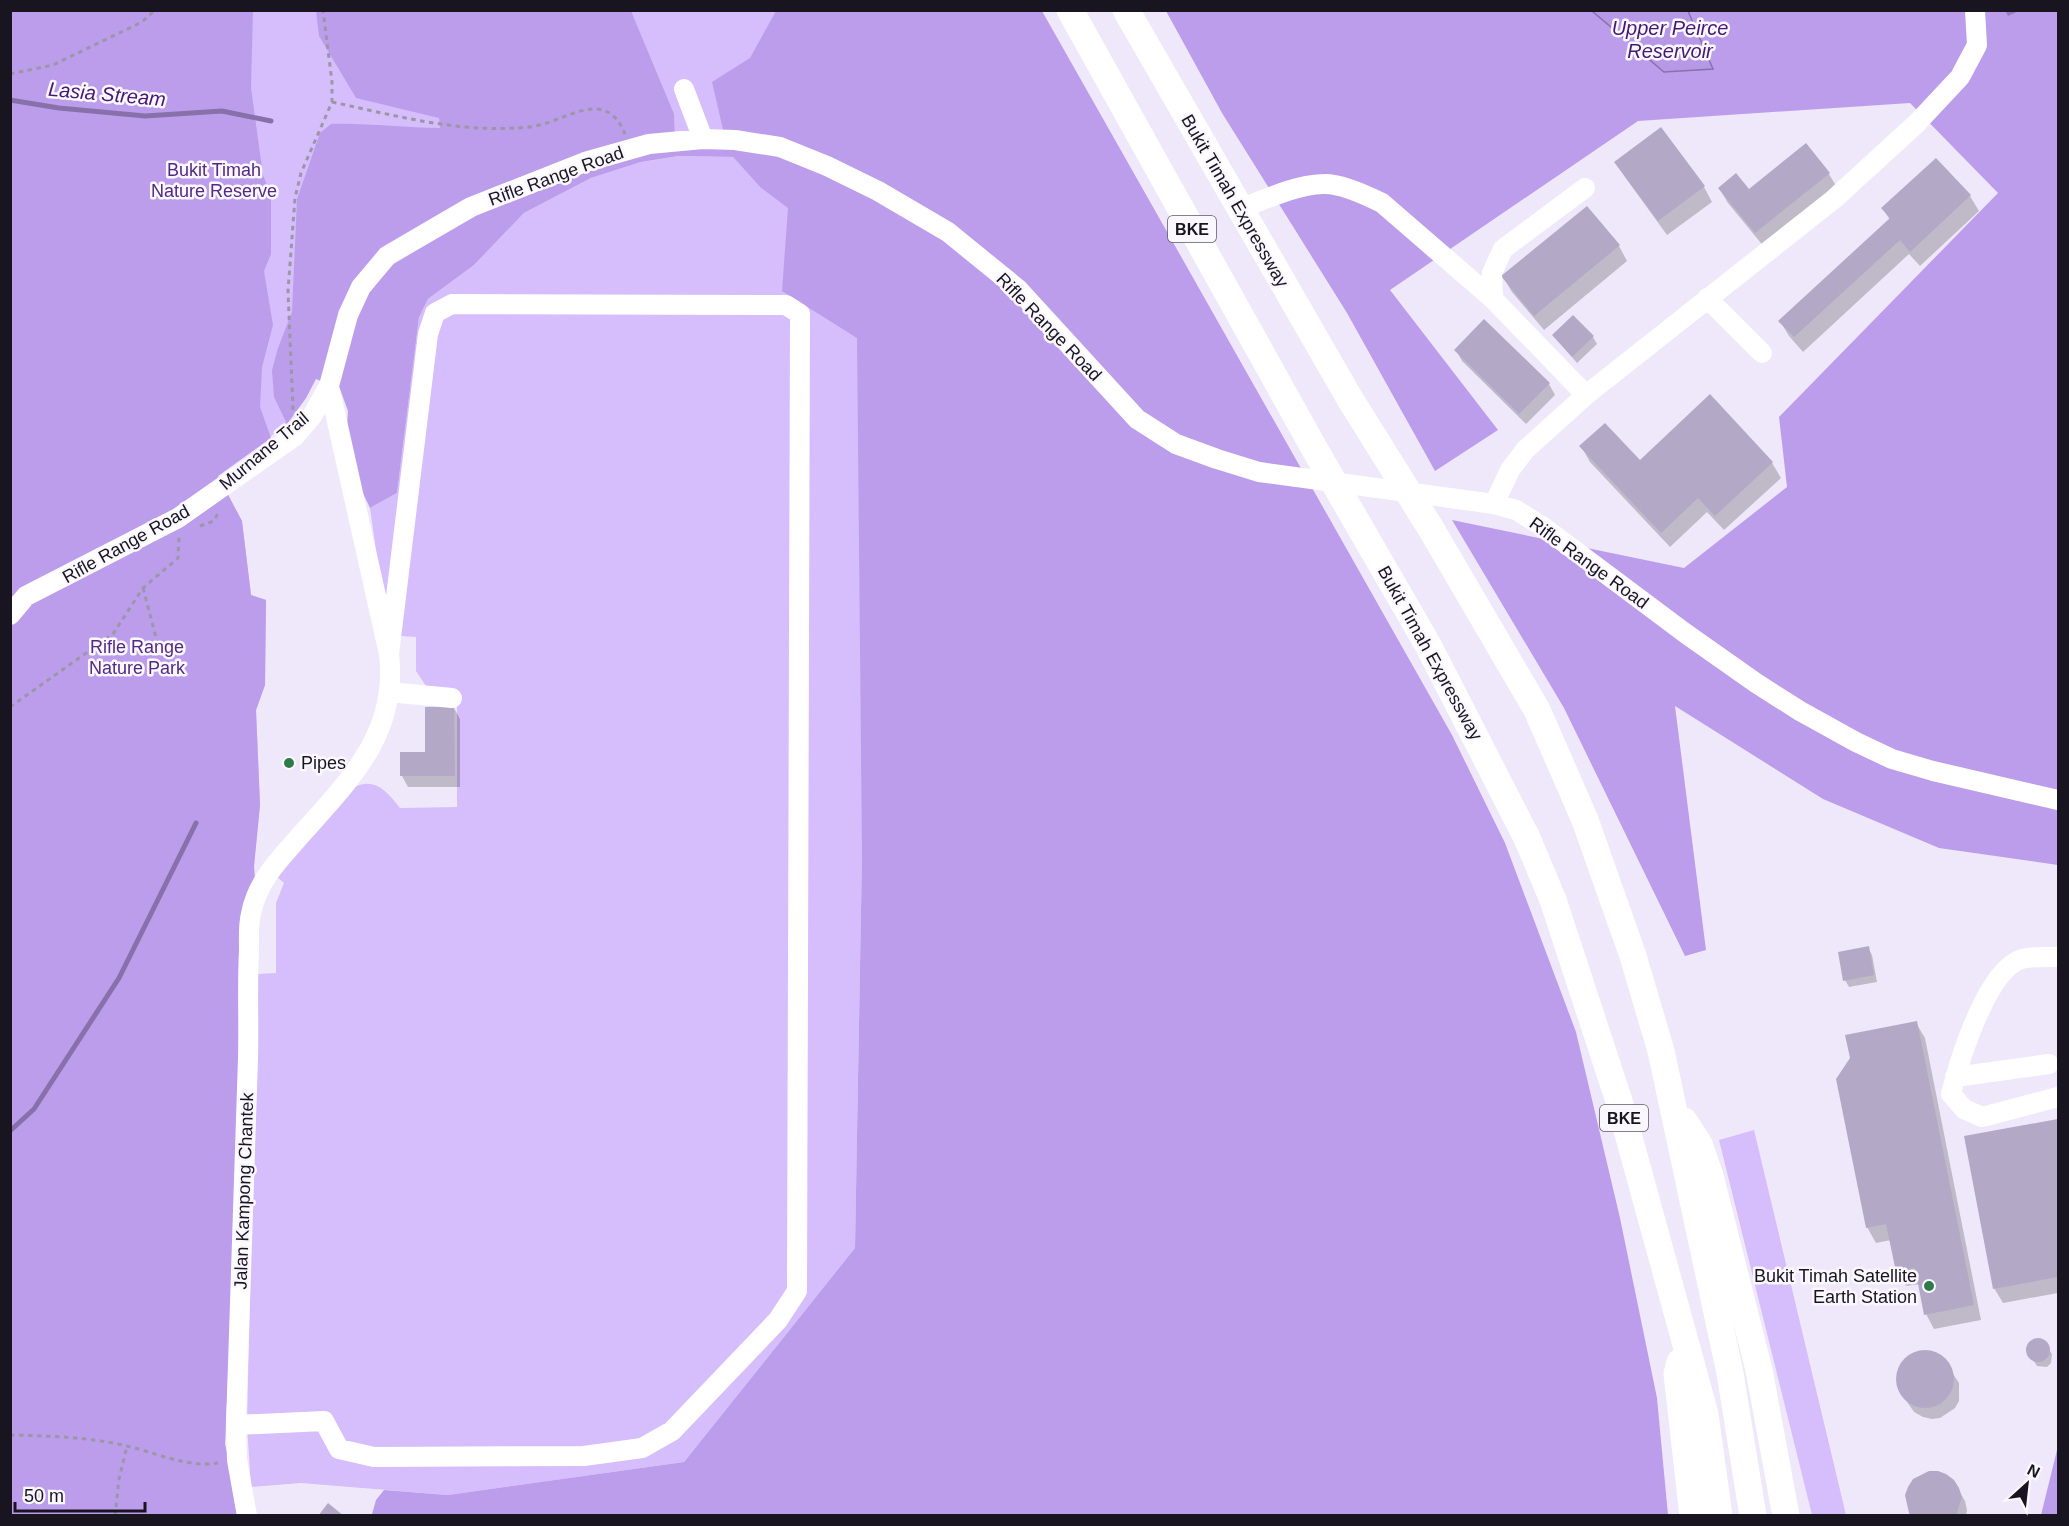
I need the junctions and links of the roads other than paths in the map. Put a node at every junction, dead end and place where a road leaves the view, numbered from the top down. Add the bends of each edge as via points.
1 (1070, 10) edge
2 (1126, 10) edge
3 (1975, 10) edge
4 (684, 89) dead end
5 (703, 138) junction
6 (1585, 188) dead end
7 (1240, 209) junction
8 (1707, 298) junction
9 (1493, 299) junction
10 (1762, 353) dead end
11 (329, 386) junction
12 (1586, 395) junction
13 (1485, 502) junction
14 (10, 615) edge
15 (389, 654) junction
16 (389, 692) junction
17 (452, 698) dead end
18 (2058, 800) edge
19 (2058, 957) edge
20 (2049, 1064) dead end
21 (1955, 1077) junction
22 (2058, 1097) edge
23 (1674, 1106) junction
24 (1684, 1340) junction
25 (236, 1425) junction
26 (247, 1515) edge
27 (1693, 1515) edge
28 (1719, 1515) edge
29 (1753, 1515) edge
30 (1786, 1515) edge

1 - 24 highway, Bukit Timah Expressway / BKE via 1428,645 1527,838 1553,900 1619,1101
2 - 7 highway, Bukit Timah Expressway / BKE
3 - 8 street via 1977,45 1960,77 1834,200
4 - 5 street
5 - 11 street, Rifle Range Road via 649,144 585,162 471,207 387,256 361,287 348,315
5 - 13 street, Rifle Range Road via 780,147 868,186 948,232 1018,289 1137,418 1176,444 1259,472
6 - 9 street via 1503,249 1492,273
7 - 9 street via 1324,184 1360,193 1382,202
7 - 23 highway, Bukit Timah Expressway / BKE via 1537,710 1585,820 1633,956
8 - 10 street
8 - 12 street
9 - 12 street
11 - 14 street, Rifle Range Road via 295,436 178,518 26,596
11 - 15 street
12 - 13 street via 1525,450
13 - 18 street, Rifle Range Road via 1515,510 1542,526 1756,683 1856,742 1923,768
15 - 16 street, Jalan Kampong Chantek
15 - 25 street via 428,334 435,313 452,304 533,304 786,305 800,314 797,1291 778,1320 672,1431 642,1448 584,1456 374,1457 339,1449 324,1421
16 - 17 street
16 - 25 street, Jalan Kampong Chantek via 373,746 270,870 250,914
19 - 21 street via 2020,959 2000,974 1986,994
20 - 21 street
21 - 22 street via 1951,1094 1964,1109 1982,1117
23 - 29 highway, BKE via 1730,1373
23 - 30 highway via 1700,1144 1710,1176 1759,1370
24 - 27 highway via 1677,1374
24 - 28 highway, Bukit Timah Expressway via 1705,1414
25 - 26 street, Jalan Kampong Chantek via 237,1460

